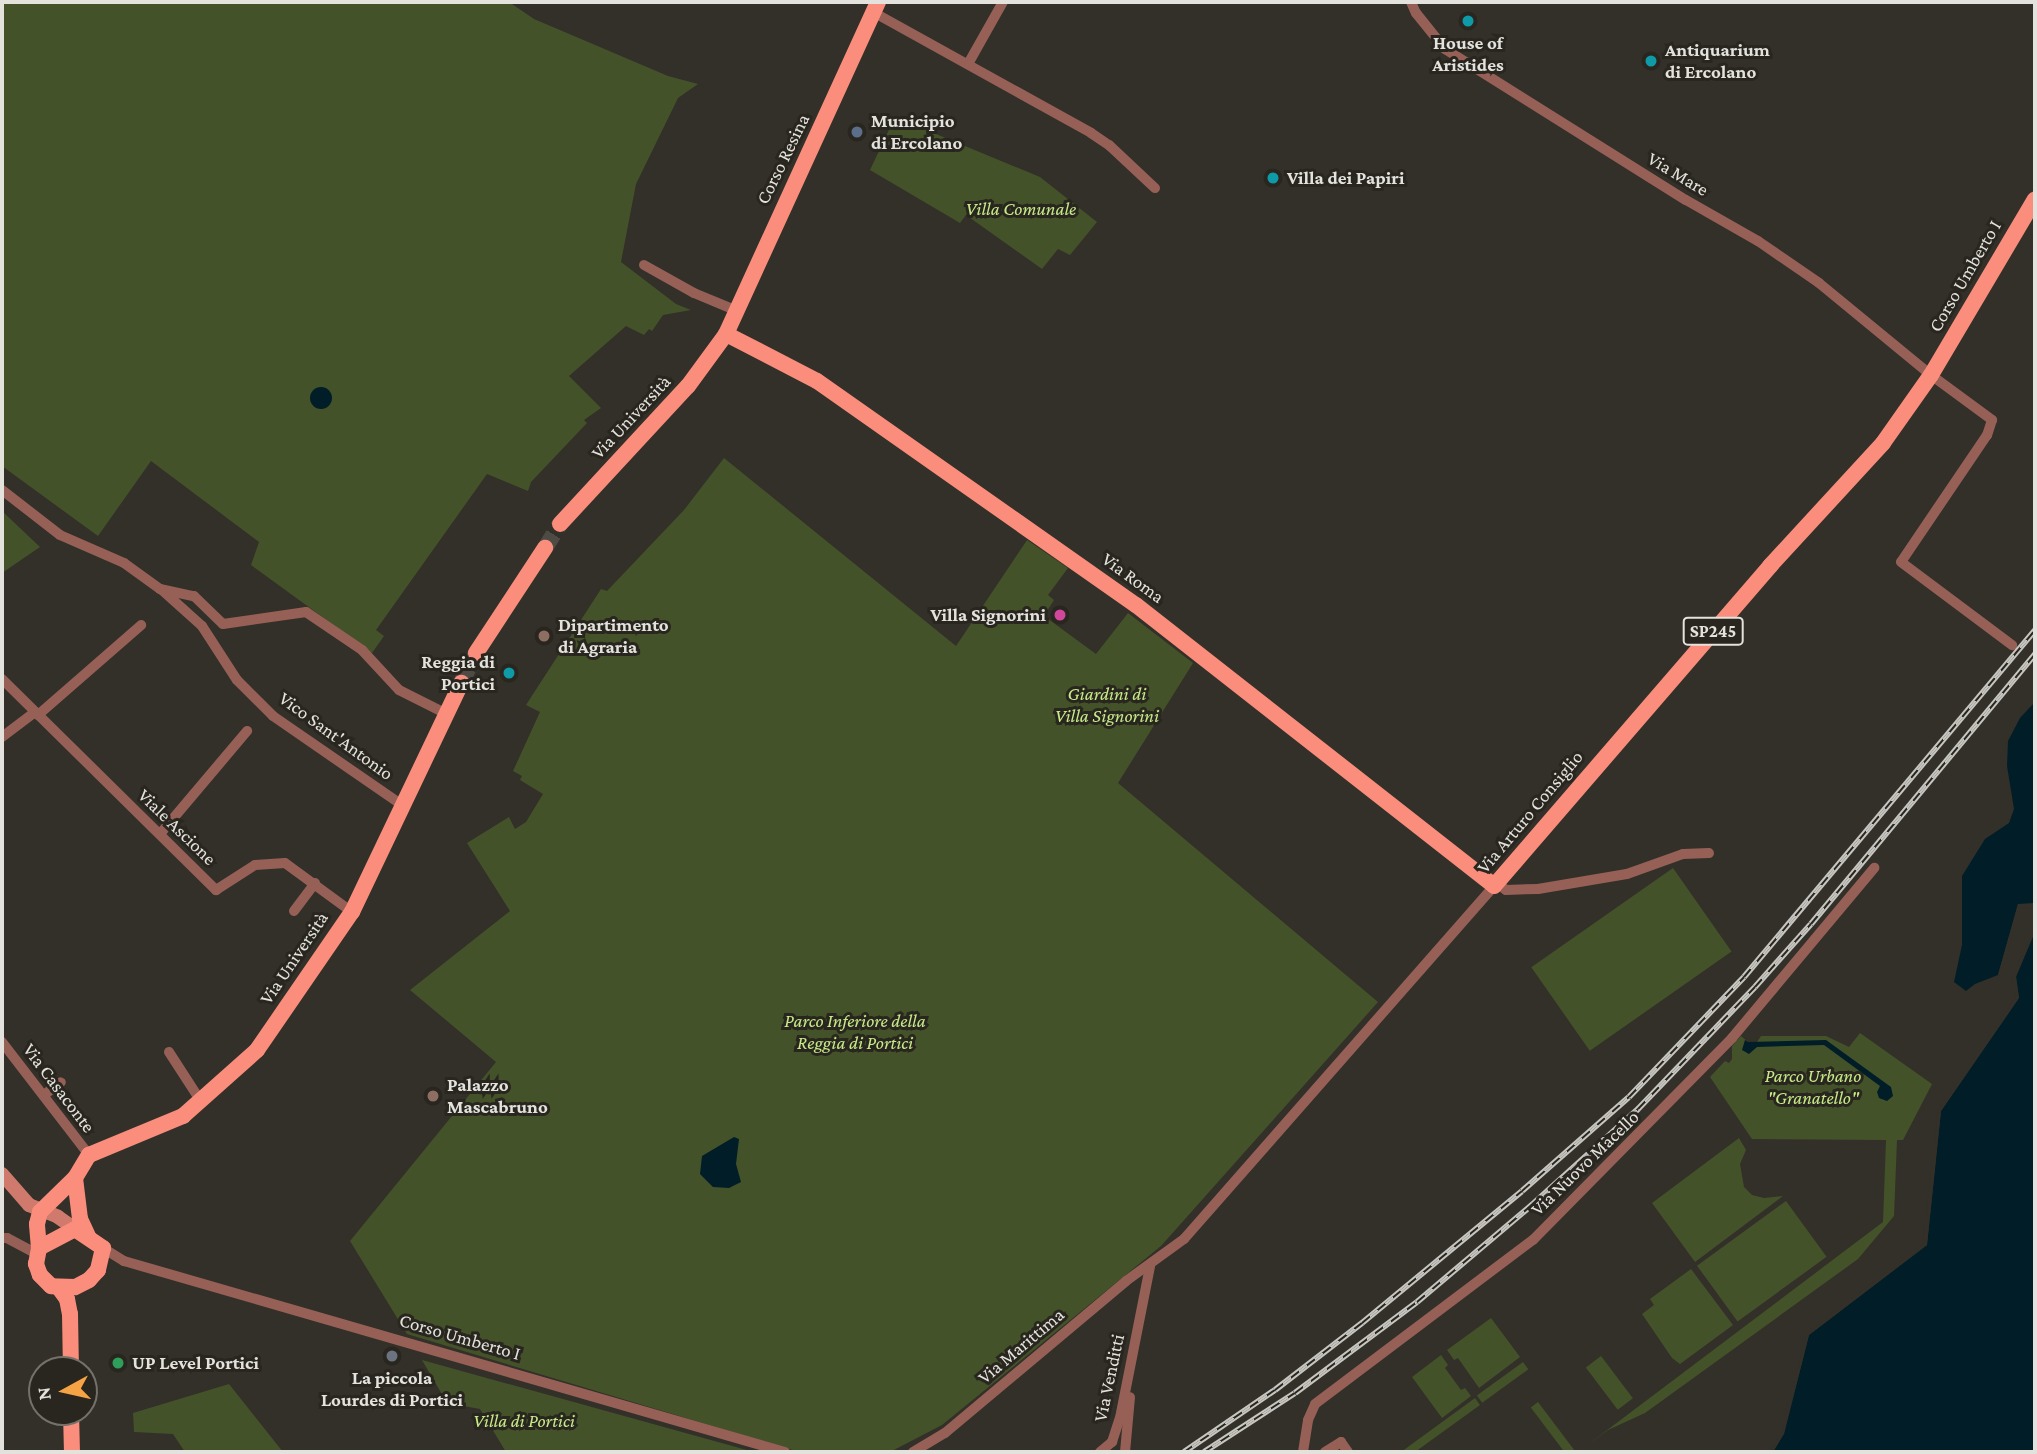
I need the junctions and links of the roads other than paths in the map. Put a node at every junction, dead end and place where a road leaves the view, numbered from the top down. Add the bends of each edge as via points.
1 (1003, 2) edge
2 (1411, 2) edge
3 (876, 7) edge
4 (968, 64) junction
5 (1155, 188) dead end
6 (2035, 199) edge
7 (644, 265) dead end
8 (735, 310) junction
9 (726, 334) junction
10 (1931, 375) junction
11 (2, 490) edge
12 (560, 524) tunnel mouth
13 (545, 548) tunnel mouth
14 (160, 589) junction
15 (141, 625) dead end
16 (2012, 645) dead end
17 (476, 653) tunnel mouth
18 (2, 679) edge
19 (461, 683) tunnel mouth
20 (36, 713) junction
21 (447, 714) junction
22 (247, 731) dead end
23 (2, 737) edge
24 (402, 805) junction
25 (160, 834) junction
26 (1709, 853) dead end
27 (1874, 869) dead end
28 (315, 883) junction
29 (1496, 884) junction
30 (294, 911) dead end
31 (352, 912) junction
32 (2, 1042) edge
33 (169, 1052) dead end
34 (61, 1082) dead end
35 (44, 1095) junction
36 (200, 1100) junction
37 (89, 1155) junction
38 (2, 1174) edge
39 (75, 1178) junction
40 (40, 1212) junction
41 (81, 1232) junction
42 (2, 1238) edge
43 (103, 1248) junction
44 (38, 1251) junction
45 (124, 1261) junction
46 (100, 1265) junction
47 (1150, 1266) junction
48 (1126, 1281) junction
49 (81, 1285) junction
50 (59, 1288) junction
51 (1141, 1306) junction
52 (70, 1314) junction
53 (1134, 1349) junction
54 (71, 1356) edge
55 (71, 1426) edge
56 (72, 1452) edge
57 (785, 1452) edge
58 (913, 1452) edge
59 (1100, 1452) edge
60 (1125, 1452) edge
61 (1303, 1452) edge
62 (1325, 1452) edge
63 (1348, 1452) edge

1 - 4 street
2 - 10 street, Via Mare via 1445,48 1686,200 1758,240 1819,283
3 - 4 street
3 - 8 main road, Corso Resina
4 - 5 street via 1091,133
6 - 10 main road, Corso Umberto I / SP245
7 - 8 street
8 - 9 main road, Corso Resina
9 - 12 main road, Via Università via 688,386
9 - 29 main road, Via Roma via 817,381 1136,605
10 - 16 street, Via Mare via 1992,419 1987,435 1900,562
10 - 29 main road, Via Arturo Consiglio / SP245 via 1883,443 1761,576
11 - 14 street, Vico Sant'Antonio via 60,535 124,563
13 - 17 main road
14 - 21 street via 194,596 223,624 306,612 362,650 399,690
14 - 24 street, Vico Sant'Antonio via 202,626 237,680 273,716
15 - 20 street
18 - 20 street, Viale Ascione
19 - 21 main road, Via Università
20 - 23 street
20 - 25 street, Viale Ascione
21 - 24 main road, Via Università
22 - 25 street
24 - 31 main road, Via Università
25 - 28 street, Viale Ascione via 216,890 255,865 265,864 285,863
26 - 29 street via 1683,854 1640,871 1538,889 1506,890
27 - 61 street, Via Nuovo Macello via 1732,1038 1532,1240 1315,1404
28 - 30 street
28 - 31 street, Viale Ascione
29 - 47 street, Via Arturo Consiglio via 1191,1231
31 - 36 main road, Via Università via 257,1050
32 - 35 street, Via Casaconte
33 - 36 street
34 - 35 street
35 - 37 street, Via Casaconte
36 - 37 main road, Via Università via 183,1115
37 - 39 main road
38 - 40 street
39 - 40 main road
39 - 41 main road
40 - 41 street
40 - 44 main road
41 - 43 main road
41 - 44 main road
42 - 44 street
43 - 45 street, Corso Umberto I
43 - 46 main road
44 - 50 main road via 40,1275
45 - 46 street, Corso Umberto I
45 - 57 street, Corso Umberto I
46 - 49 main road
47 - 48 street, Via Marittima
47 - 51 street, Via Venditti
48 - 51 street via 1137,1291
48 - 58 street, Via Marittima via 945,1433
49 - 50 main road
49 - 52 main road
50 - 52 main road
51 - 53 street, Via Venditti
52 - 54 main road
53 - 59 street, Via Venditti via 1120,1418 1112,1442
53 - 60 street
55 - 56 main road
62 - 63 street via 1341,1442

